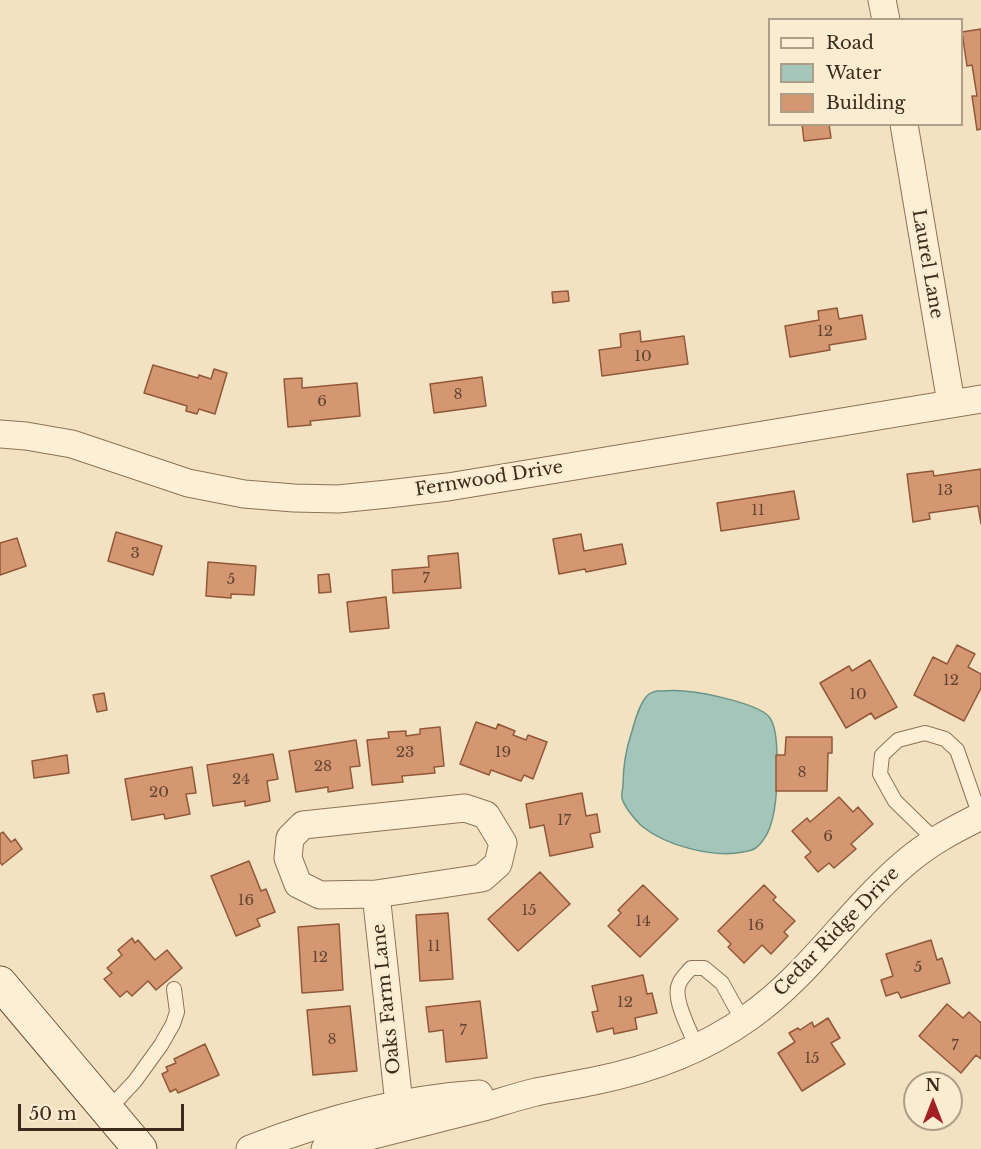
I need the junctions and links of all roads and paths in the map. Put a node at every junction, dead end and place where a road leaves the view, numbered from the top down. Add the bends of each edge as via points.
1 (882, 0) edge
2 (886, 18) edge
3 (904, 126) edge
4 (981, 399) edge
5 (951, 404) junction
6 (0, 434) edge
7 (981, 816) edge
8 (934, 840) junction
9 (376, 894) junction
10 (0, 983) edge
11 (174, 989) dead end
12 (743, 1021) junction
13 (697, 1047) junction
14 (537, 1092) junction
15 (399, 1104) junction
16 (108, 1110) junction
17 (140, 1149) edge
18 (250, 1149) edge
19 (325, 1149) edge

1 - 2 street
3 - 5 street, Laurel Lane
4 - 5 street, Fernwood Drive
5 - 6 street, Fernwood Drive via 448,487 338,499 244,494 188,483 72,444
7 - 8 street
7 - 8 lane via 957,750 951,744 925,733 898,740 882,755 880,774 895,801
8 - 12 street, Cedar Ridge Drive via 879,888 777,996
9 - 9 street via 482,878 498,864 503,843 486,815 465,808 303,825 290,838 288,858 298,884 320,895
9 - 15 street, Oaks Farm Lane
10 - 16 main road
11 - 16 lane via 177,1012 161,1045
12 - 13 street, Cedar Ridge Drive
12 - 13 lane via 722,983 704,969 691,968 678,984 678,996
13 - 14 street, Cedar Ridge Drive via 657,1065
14 - 15 street, Cedar Ridge Drive via 459,1095
14 - 19 street, Cedar Ridge Drive
15 - 18 street, Cedar Ridge Drive via 327,1121
16 - 17 main road

